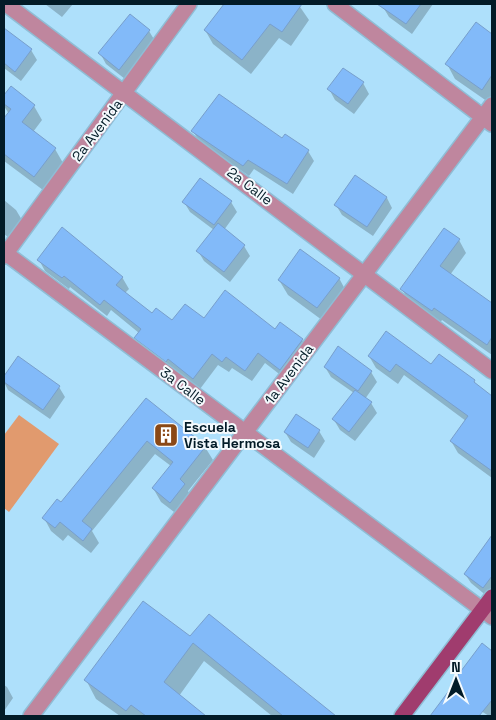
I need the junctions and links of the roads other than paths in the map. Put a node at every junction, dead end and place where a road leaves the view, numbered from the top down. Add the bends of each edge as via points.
1 (6, 4) edge
2 (189, 4) edge
3 (335, 4) edge
4 (125, 92) junction
5 (492, 105) edge
6 (488, 121) edge
7 (4, 254) edge
8 (365, 273) junction
9 (492, 371) edge
10 (245, 432) junction
11 (492, 597) edge
12 (487, 613) edge
13 (31, 716) edge
14 (402, 716) edge

1 - 4 street, 2a Calle
2 - 4 street, 2a Avenida
3 - 6 street
4 - 7 street, 2a Avenida
4 - 8 street, 2a Calle
5 - 6 street, 1a Avenida
6 - 8 street, 1a Avenida
7 - 10 street, 3a Calle
8 - 9 street, 2a Calle
8 - 10 street, 1a Avenida
10 - 12 street, 3a Calle
10 - 13 street, 1a Avenida
11 - 12 main road
12 - 14 main road

